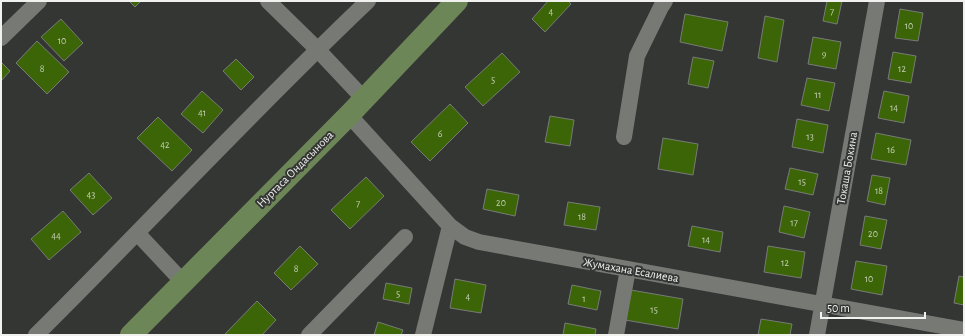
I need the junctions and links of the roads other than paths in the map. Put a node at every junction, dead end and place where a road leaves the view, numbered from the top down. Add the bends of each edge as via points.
1 (39, 1) edge
2 (268, 1) edge
3 (368, 1) edge
4 (457, 1) edge
5 (665, 1) edge
6 (877, 1) edge
7 (1, 38) edge
8 (317, 49) junction
9 (364, 99) junction
10 (349, 115) junction
11 (624, 137) dead end
12 (450, 226) junction
13 (138, 234) junction
14 (405, 237) dead end
15 (628, 269) junction
16 (183, 282) junction
17 (823, 304) junction
18 (964, 330) edge
19 (36, 335) edge
20 (130, 335) edge
21 (309, 335) edge
22 (423, 335) edge
23 (616, 335) edge
24 (817, 335) edge

1 - 7 street
2 - 8 street
3 - 8 street
4 - 9 main road, Нуртаса Ондасынова
5 - 11 street via 637,56
6 - 17 street, Токаша Бокина
8 - 9 street
8 - 13 street
9 - 10 main road, Нуртаса Ондасынова
10 - 12 street, Жумахана Есалиева
10 - 16 main road, Нуртаса Ондасынова
12 - 15 street, Жумахана Есалиева via 465,237 480,242
12 - 22 street
13 - 16 street
13 - 19 street
14 - 21 street
15 - 17 street, Жумахана Есалиева
15 - 23 street
16 - 20 main road, Нуртаса Ондасынова
17 - 18 street, Жумахана Есалиева
17 - 24 street, Токаша Бокина

